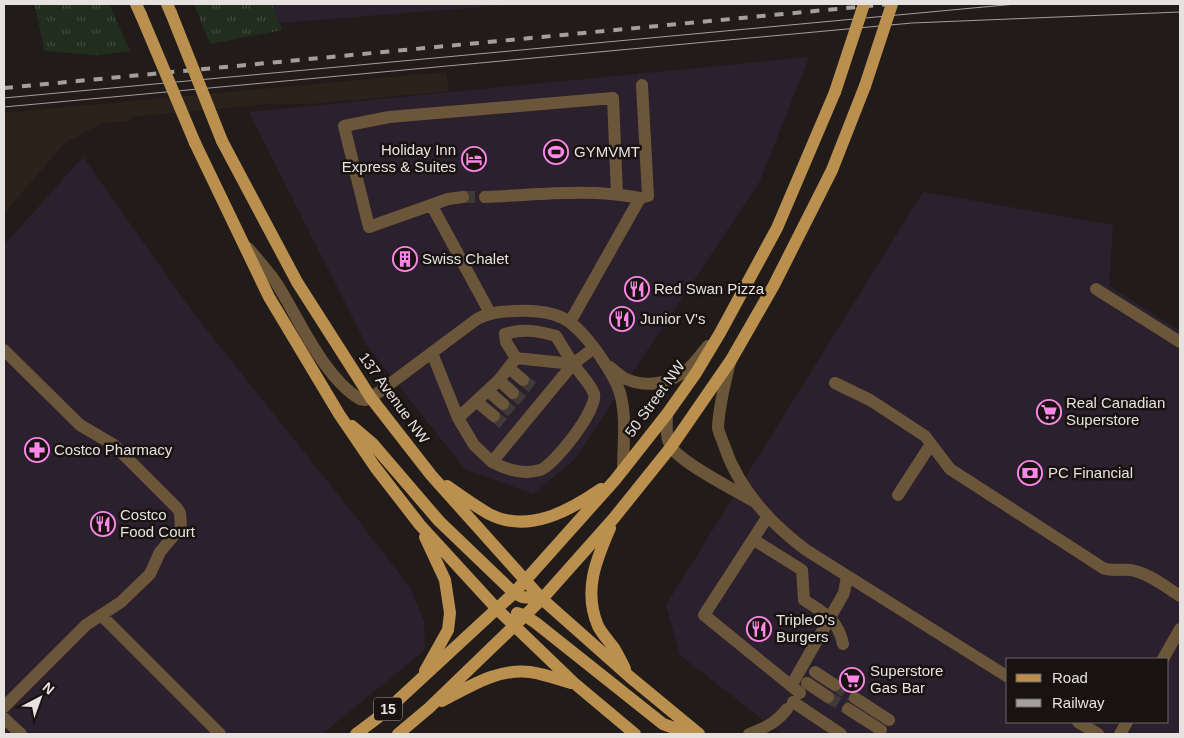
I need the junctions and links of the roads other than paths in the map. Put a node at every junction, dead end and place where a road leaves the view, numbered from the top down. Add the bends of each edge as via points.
1 (864, 4) edge
2 (892, 4) edge
3 (138, 9) edge
4 (169, 9) edge
5 (642, 85) dead end
6 (618, 194) junction
7 (485, 197) tunnel mouth
8 (463, 198) tunnel mouth
9 (640, 198) junction
10 (432, 206) junction
11 (240, 238) junction
12 (1096, 288) dead end
13 (490, 313) junction
14 (570, 322) junction
15 (720, 332) junction
16 (1180, 342) edge
17 (594, 348) junction
18 (4, 350) edge
19 (432, 353) junction
20 (731, 360) junction
21 (604, 362) junction
22 (512, 363) junction
23 (574, 364) junction
24 (499, 380) junction
25 (524, 380) tunnel mouth
26 (835, 383) dead end
27 (488, 391) junction
28 (513, 393) tunnel mouth
29 (371, 398) junction
30 (476, 401) junction
31 (503, 404) tunnel mouth
32 (339, 414) junction
33 (668, 414) junction
34 (494, 416) tunnel mouth
35 (458, 418) junction
36 (931, 444) junction
37 (671, 447) junction
38 (492, 462) junction
39 (431, 475) junction
40 (619, 475) junction
41 (898, 496) dead end
42 (755, 502) junction
43 (768, 516) junction
44 (614, 518) junction
45 (420, 525) junction
46 (754, 540) junction
47 (815, 556) junction
48 (802, 570) junction
49 (847, 576) junction
50 (526, 581) junction
51 (514, 593) junction
52 (1180, 596) edge
53 (542, 599) junction
54 (497, 609) junction
55 (101, 614) junction
56 (524, 615) junction
57 (829, 617) junction
58 (514, 626) junction
59 (1180, 629) edge
60 (844, 644) dead end
61 (1164, 658) edge
62 (815, 672) dead end
63 (630, 677) junction
64 (1006, 677) edge
65 (419, 681) junction
66 (574, 684) junction
67 (835, 685) tunnel mouth
68 (796, 695) junction
69 (828, 697) tunnel mouth
70 (855, 698) tunnel mouth
71 (4, 708) edge
72 (429, 708) junction
73 (848, 710) tunnel mouth
74 (4, 718) edge
75 (889, 720) dead end
76 (1080, 723) edge
77 (1126, 723) edge
78 (881, 730) dead end
79 (21, 734) edge
80 (220, 734) edge
81 (356, 734) edge
82 (398, 734) edge
83 (635, 734) edge
84 (690, 734) edge
85 (699, 734) edge
86 (749, 734) edge
87 (841, 734) edge
88 (1098, 734) edge
89 (1120, 734) edge

1 - 15 main road, 50 Street NW, bridge via 835,92 777,228
2 - 20 main road, bridge via 832,170 799,238
3 - 11 main road, bridge
4 - 29 main road, 137 Avenue NW, bridge via 222,141 296,282
5 - 9 lane via 648,196
6 - 7 lane
6 - 9 lane
6 - 10 lane via 613,98 389,117 344,126 369,227
8 - 10 lane via 448,199
9 - 14 lane
10 - 13 lane
11 - 29 lane via 276,283 336,378 355,396 365,400
11 - 32 main road via 269,297
12 - 16 lane
13 - 14 lane via 531,310 554,313
13 - 19 lane
14 - 17 lane
15 - 21 lane via 689,368 672,380 657,384 624,378
15 - 33 main road, 50 Street NW
17 - 21 lane
17 - 23 lane
18 - 55 lane via 80,425 114,445 180,513 180,531 160,552 150,574 128,597
19 - 29 lane
19 - 35 lane
20 - 37 main road
20 - 42 lane via 718,428 735,471
21 - 40 lane via 616,382 623,411
22 - 23 lane
22 - 23 lane via 505,334 517,330 556,336
22 - 24 lane
22 - 25 lane
23 - 38 lane via 530,407 511,430
23 - 38 lane via 594,393 595,403 583,425 542,470 507,470
24 - 27 lane
24 - 28 lane
26 - 36 lane via 870,400 925,436
27 - 30 lane
27 - 31 lane
29 - 39 main road, 137 Avenue NW
30 - 34 lane
30 - 35 lane
32 - 45 main road
32 - 51 main road via 372,443 439,521
33 - 37 lane via 667,439
33 - 40 main road, 50 Street NW
35 - 38 lane via 474,445
36 - 41 lane
36 - 52 lane via 950,469 1103,568 1146,575
37 - 42 lane via 685,460
37 - 44 main road
39 - 40 main road via 491,515 511,520 556,515 577,505
39 - 50 main road, 137 Avenue NW
40 - 50 main road, 50 Street NW
42 - 43 lane
43 - 46 lane
43 - 47 lane
44 - 53 main road
44 - 63 main road via 595,564 592,598 598,626
45 - 54 main road
45 - 65 main road via 445,580 450,613 448,630
46 - 48 lane
46 - 68 lane via 704,615
47 - 48 lane
47 - 49 lane
48 - 57 lane via 804,600
49 - 57 lane via 844,593
49 - 64 lane
50 - 51 main road, 50 Street NW
50 - 53 main road, 137 Avenue NW
51 - 53 main road
51 - 54 main road, 50 Street NW
53 - 56 main road
53 - 63 main road, 137 Avenue NW
54 - 56 main road
54 - 58 main road
54 - 65 main road, 50 Street NW
55 - 71 lane via 86,625
55 - 80 lane
56 - 58 main road
56 - 84 main road via 664,724
57 - 60 lane via 840,630
57 - 68 lane
58 - 66 main road
58 - 72 main road
59 - 61 lane
62 - 67 lane
63 - 85 main road, 137 Avenue NW
65 - 81 main road, 50 Street NW / 15
66 - 72 main road via 528,672 502,674 490,676
66 - 83 main road
68 - 69 lane
68 - 86 lane via 770,726
68 - 87 lane
70 - 75 lane
72 - 82 main road, 15
73 - 78 lane
74 - 79 lane
76 - 88 lane
77 - 89 lane

